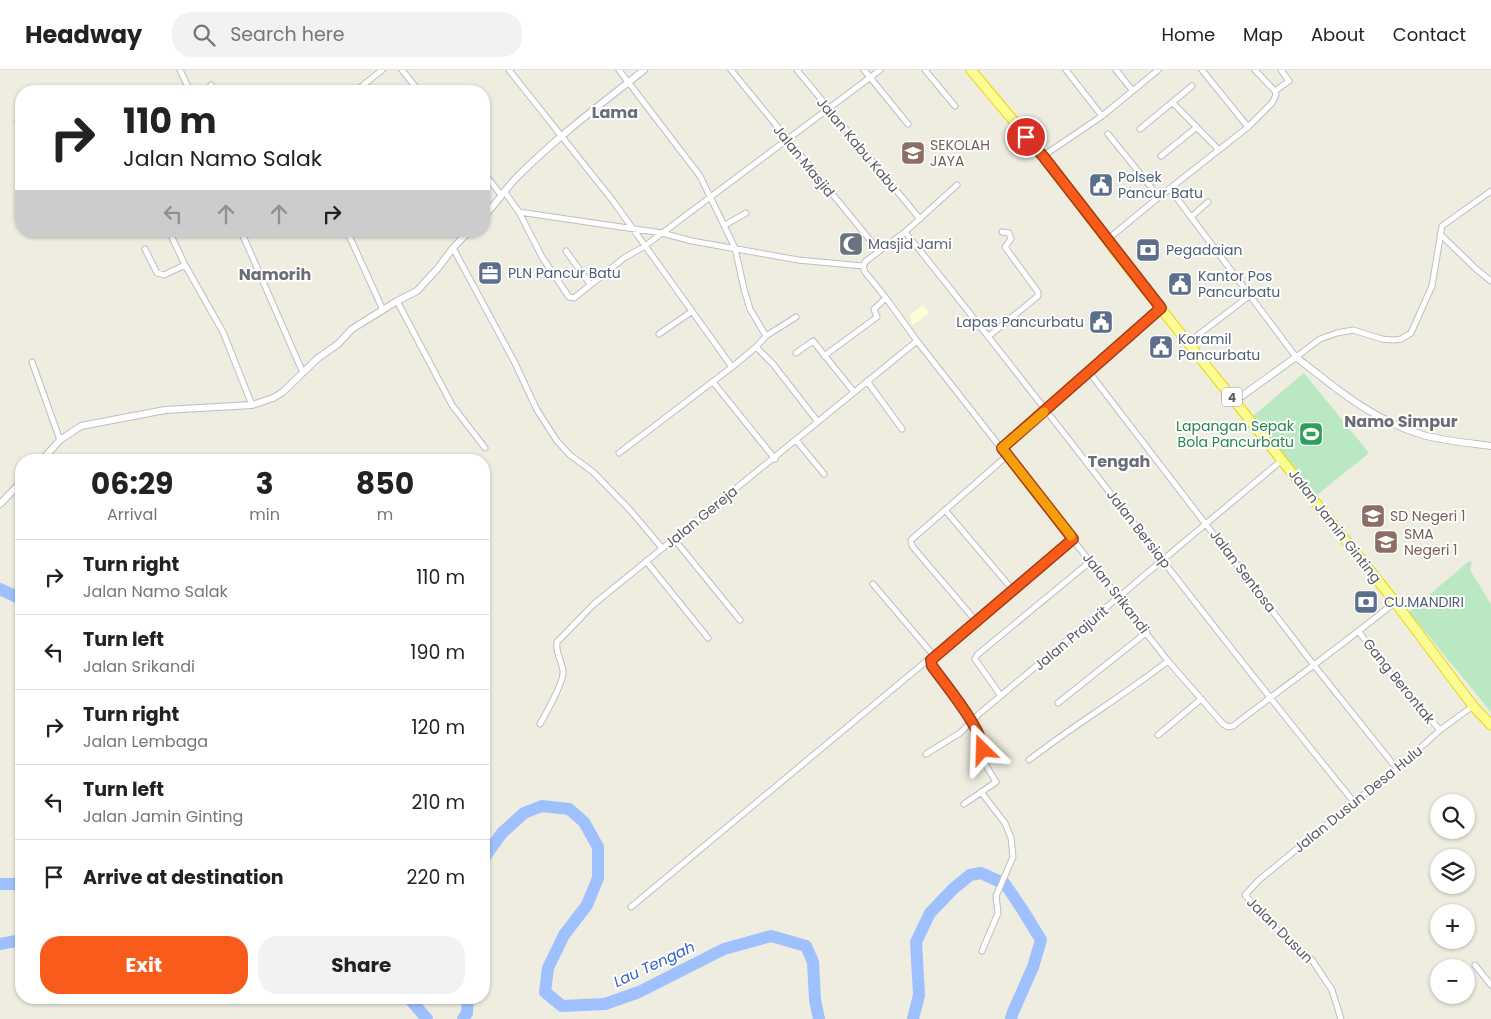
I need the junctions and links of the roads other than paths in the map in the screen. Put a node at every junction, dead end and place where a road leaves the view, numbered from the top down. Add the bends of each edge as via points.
1 (180, 70) edge
2 (382, 70) edge
3 (402, 70) edge
4 (509, 70) edge
5 (619, 70) edge
6 (644, 70) edge
7 (731, 70) edge
8 (797, 70) edge
9 (864, 70) edge
10 (880, 70) edge
11 (925, 70) edge
12 (971, 70) edge
13 (1066, 70) edge
14 (1116, 70) edge
15 (1158, 70) edge
16 (1255, 70) edge
17 (1281, 70) edge
18 (1205, 71) edge
19 (870, 78) junction
20 (629, 82) junction
21 (187, 85) edge
22 (363, 85) edge
23 (414, 85) edge
24 (1192, 86) dead end
25 (1133, 91) junction
26 (1275, 91) junction
27 (1173, 103) junction
28 (955, 106) dead end
29 (828, 108) junction
30 (1102, 116) junction
31 (908, 124) dead end
32 (1196, 127) junction
33 (1248, 127) junction
34 (1140, 129) dead end
35 (1108, 134) dead end
36 (562, 136) junction
37 (787, 141) junction
38 (1218, 150) junction
39 (1043, 156) junction
40 (1161, 156) dead end
41 (490, 179) edge
42 (957, 185) dead end
43 (1170, 189) junction
44 (1491, 191) edge
45 (503, 193) junction
46 (1159, 197) junction
47 (710, 198) junction
48 (1208, 202) dead end
49 (490, 209) edge
50 (519, 212) junction
51 (746, 213) dead end
52 (1191, 217) junction
53 (920, 219) junction
54 (725, 225) junction
55 (633, 229) junction
56 (905, 232) junction
57 (1002, 232) dead end
58 (662, 233) junction
59 (1440, 234) junction
60 (173, 237) edge
61 (244, 237) edge
62 (350, 237) edge
63 (463, 237) edge
64 (1108, 239) junction
65 (645, 246) junction
66 (452, 248) junction
67 (735, 248) junction
68 (145, 249) dead end
69 (566, 251) dead end
70 (879, 251) junction
71 (185, 265) junction
72 (863, 266) junction
73 (1491, 281) edge
74 (590, 284) junction
75 (1249, 296) junction
76 (886, 298) junction
77 (397, 301) junction
78 (1161, 308) junction
79 (383, 310) junction
80 (691, 312) junction
81 (796, 317) dead end
82 (658, 334) dead end
83 (766, 336) junction
84 (989, 336) junction
85 (918, 342) junction
86 (1189, 342) junction
87 (756, 347) junction
88 (796, 353) dead end
89 (824, 356) junction
90 (1296, 357) junction
91 (32, 362) dead end
92 (732, 367) junction
93 (1089, 372) junction
94 (303, 373) junction
95 (867, 381) junction
96 (713, 382) junction
97 (854, 392) junction
98 (1235, 401) junction
99 (252, 405) junction
100 (1046, 411) junction
101 (818, 422) junction
102 (902, 429) dead end
103 (60, 440) junction
104 (796, 440) junction
105 (1491, 446) edge
106 (485, 448) dead end
107 (1002, 448) junction
108 (619, 453) dead end
109 (47, 454) edge
110 (1008, 455) junction
111 (775, 459) junction
112 (1282, 460) junction
113 (824, 474) dead end
114 (15, 488) edge
115 (0, 504) edge
116 (945, 510) junction
117 (1207, 524) junction
118 (674, 539) junction
119 (1073, 539) junction
120 (662, 548) junction
121 (1163, 560) junction
122 (646, 561) junction
123 (1091, 561) junction
124 (873, 584) dead end
125 (1012, 589) junction
126 (1120, 597) junction
127 (1395, 602) junction
128 (740, 620) dead end
129 (976, 620) junction
130 (1146, 632) junction
131 (1359, 632) junction
132 (708, 638) dead end
133 (934, 656) junction
134 (1168, 661) junction
135 (1313, 664) junction
136 (1001, 696) junction
137 (1268, 697) junction
138 (1200, 700) junction
139 (1058, 703) dead end
140 (1473, 706) junction
141 (972, 723) junction
142 (540, 724) dead end
143 (1491, 725) edge
144 (1440, 730) junction
145 (1158, 735) dead end
146 (926, 754) dead end
147 (1029, 760) dead end
148 (1397, 769) junction
149 (981, 792) junction
150 (1354, 802) junction
151 (964, 804) dead end
152 (1245, 895) joint
153 (631, 907) dead end
154 (982, 951) dead end
155 (1475, 964) dead end
156 (1491, 985) edge
157 (1341, 1019) edge

1 - 21 street
2 - 22 street
3 - 23 street
4 - 36 street
5 - 20 street
6 - 20 street
7 - 37 street, Jalan Masjid
8 - 29 street, Jalan Kabu Kabu
9 - 19 street
10 - 19 street
11 - 28 street
12 - 39 highway, Jalan Jamin Ginting / 4
13 - 30 street
14 - 25 street
15 - 25 street
16 - 26 street
17 - 26 street via 1289,81
18 - 33 street
19 - 29 street
19 - 31 street
20 - 36 street
20 - 47 street via 694,167
24 - 27 street
25 - 30 street
26 - 33 street via 1272,103
27 - 32 street
27 - 34 street
29 - 37 street
29 - 53 street, Jalan Kabu Kabu
30 - 39 street
32 - 38 street
32 - 40 street
33 - 38 street
35 - 46 street
36 - 45 street
36 - 55 street
37 - 47 street
37 - 70 street, Jalan Masjid
38 - 43 street
39 - 64 highway, Jalan Jamin Ginting / 4
41 - 45 street
42 - 53 street
43 - 46 street
43 - 52 street
44 - 59 street via 1444,224
45 - 49 street
45 - 50 street
46 - 64 street
47 - 54 street
47 - 58 street
48 - 52 street
50 - 55 street
50 - 74 street via 542,257 569,297 576,298
51 - 54 street
52 - 75 street
53 - 56 street
54 - 67 street
55 - 58 street
55 - 65 street
56 - 70 street
56 - 84 street, Jalan Bersiap
57 - 84 street via 1009,233 1011,239 1005,247 1038,296
58 - 65 street
58 - 67 street
59 - 73 street
59 - 90 street via 1432,286 1411,333 1393,340 1356,330 1337,333 1320,339
60 - 71 street
61 - 94 street
62 - 79 street
63 - 66 street
64 - 78 highway, Jalan Jamin Ginting / 4
65 - 74 street
65 - 80 street
66 - 77 street via 417,291
66 - 120 street via 537,410 557,441 599,478
67 - 72 street via 798,260
67 - 83 street via 750,308
68 - 71 street via 160,275
69 - 74 street
70 - 72 street
71 - 99 street via 223,332
72 - 76 street, Jalan Srikandi
75 - 86 street
75 - 90 street
76 - 85 street, Jalan Srikandi
76 - 89 street via 874,309 877,317
77 - 79 street
77 - 106 street via 452,405
78 - 86 highway, Jalan Jamin Ginting / 4
78 - 93 street
79 - 94 street via 352,329
80 - 82 street
80 - 92 street
81 - 83 street
83 - 87 street
84 - 100 street, Jalan Bersiap
85 - 95 street, Jalan Gereja
85 - 107 street, Jalan Srikandi
86 - 98 highway, Jalan Jamin Ginting / 4
87 - 92 street
87 - 101 street
88 - 89 street via 813,341
89 - 97 street
90 - 98 street
90 - 105 street via 1354,403 1400,427 1422,435
91 - 103 street
92 - 96 street
93 - 100 street
93 - 117 street, Jalan Sentosa
94 - 99 street via 279,395
95 - 97 street, Jalan Gereja
95 - 102 street
96 - 108 street
96 - 111 street
97 - 101 street, Jalan Gereja
98 - 112 highway, Jalan Jamin Ginting / 4
99 - 103 street via 165,410 81,426
100 - 107 street
100 - 121 street, Jalan Bersiap
101 - 104 street, Jalan Gereja
103 - 109 street
104 - 111 street, Jalan Gereja
104 - 113 street
107 - 110 street, Jalan Srikandi
110 - 116 street
110 - 119 street, Jalan Srikandi
111 - 118 street, Jalan Gereja
112 - 117 street, Jalan Prajurit
112 - 127 highway, Jalan Jamin Ginting / 4
114 - 115 street
116 - 125 street
116 - 129 street via 910,540
117 - 121 street, Jalan Prajurit
117 - 135 street, Jalan Sentosa
118 - 120 street, Jalan Gereja
118 - 128 street
119 - 123 street, Jalan Srikandi
119 - 125 street
120 - 122 street, Jalan Gereja
121 - 126 street, Jalan Prajurit
121 - 137 street, Jalan Bersiap
122 - 132 street
122 - 142 street, Jalan Gereja via 594,604 557,642 563,674
123 - 126 street, Jalan Srikandi
123 - 136 street via 976,655 975,659
124 - 133 street
125 - 129 street
126 - 130 street, Jalan Srikandi
126 - 136 street, Jalan Prajurit
127 - 131 street, Jalan Srikandi
127 - 140 highway, Jalan Jamin Ginting / 4
129 - 133 street
130 - 134 street, Jalan Srikandi
130 - 139 street
131 - 135 street, Jalan Srikandi
131 - 144 street, Gang Berontak via 1401,687
133 - 141 street via 932,666
133 - 153 street
134 - 138 street, Jalan Srikandi
134 - 147 street
135 - 137 street, Jalan Srikandi
135 - 148 street, Jalan Sentosa
136 - 141 street, Jalan Prajurit
137 - 138 street, Jalan Srikandi via 1228,727
137 - 150 street, Jalan Bersiap
138 - 145 street
140 - 143 highway, Jalan Jamin Ginting / 4
140 - 144 street, Jalan Dusun Desa Hulu
141 - 146 street, Jalan Prajurit
141 - 149 street via 984,748 981,757 996,782
144 - 148 street, Jalan Dusun Desa Hulu
148 - 150 street, Jalan Dusun Desa Hulu
149 - 151 street
149 - 154 street via 1006,823 1012,838 1013,857 996,896 998,913
150 - 152 street, Jalan Dusun Desa Hulu
152 - 157 street, Jalan Dusun via 1274,927 1312,960 1332,990
155 - 156 street

